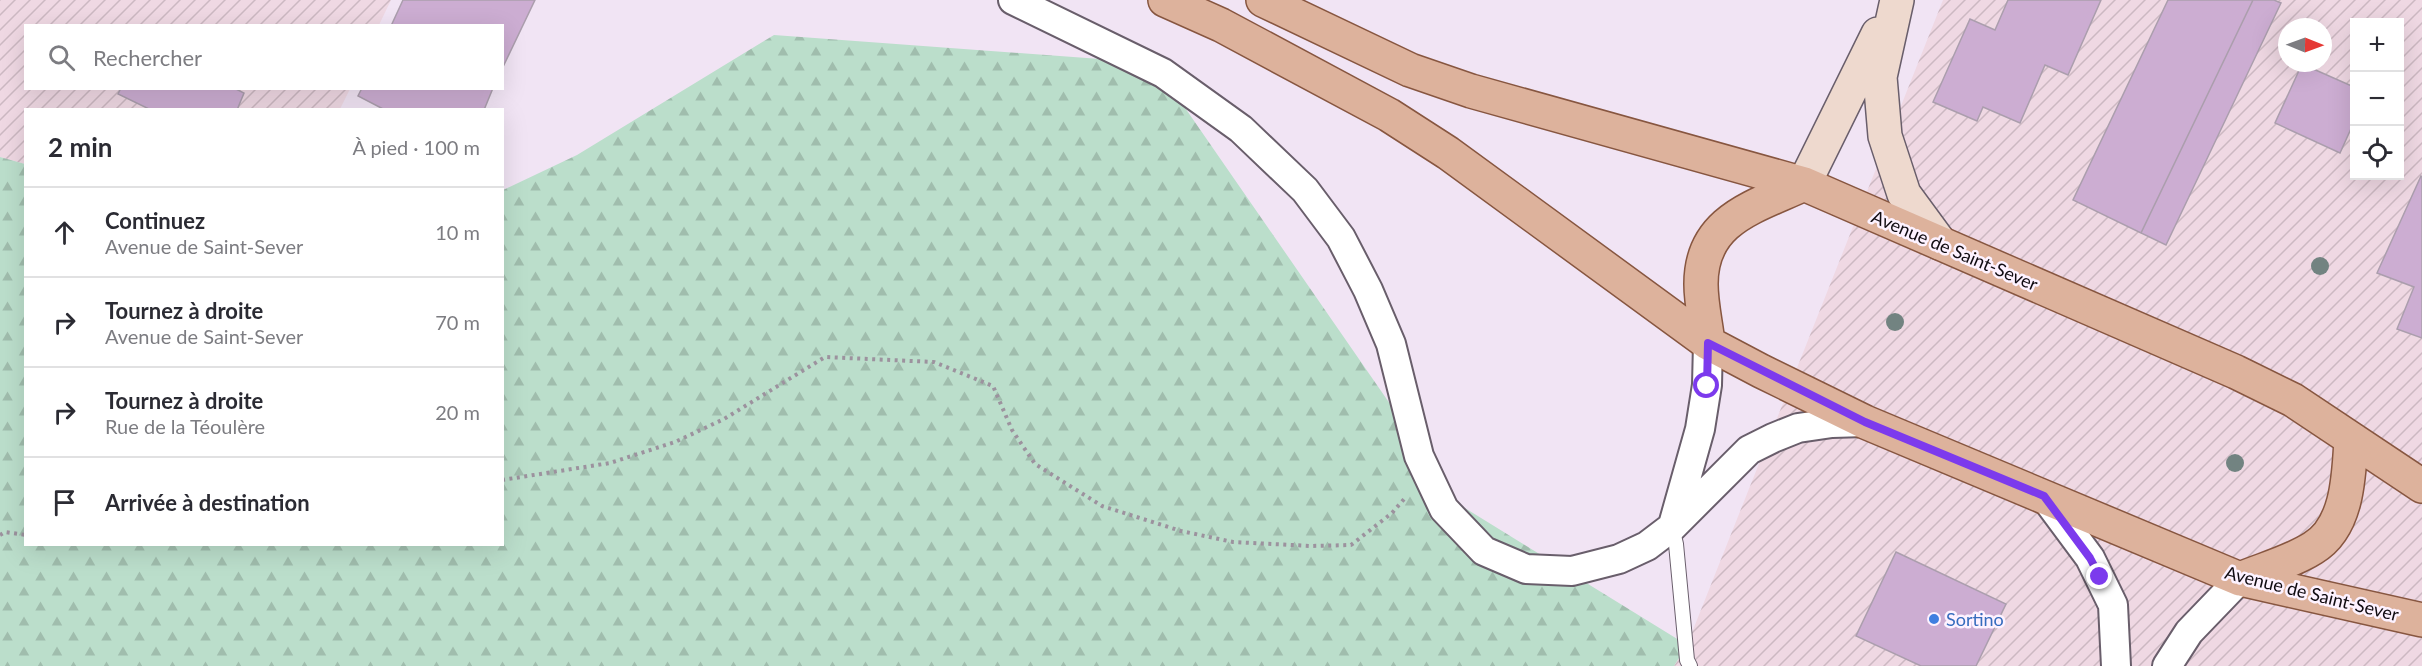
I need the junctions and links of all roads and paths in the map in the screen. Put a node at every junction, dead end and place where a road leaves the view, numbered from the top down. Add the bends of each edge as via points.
1 (1013, 0) edge
2 (1165, 0) edge
3 (1263, 0) edge
4 (1896, 0) edge
5 (1804, 184) junction
6 (1940, 243) junction
7 (1708, 343) junction
8 (1865, 422) junction
9 (2351, 439) junction
10 (504, 480) edge
11 (2422, 486) edge
12 (2044, 496) junction
13 (1444, 509) junction
14 (1672, 527) junction
15 (0, 535) edge
16 (24, 535) edge
17 (2240, 579) junction
18 (2422, 620) edge
19 (1690, 666) edge
20 (2116, 666) edge
21 (2167, 666) edge

1 - 13 street via 1163,73 1241,129 1305,190 1341,238 1368,290 1391,345 1419,456
2 - 7 main road, Avenue de Saint-Sever via 1310,71 1418,134
3 - 5 main road, Avenue de Saint-Sever via 1410,70 1461,88
4 - 5 street
4 - 6 street via 1880,77 1885,136 1904,194
5 - 6 main road, Avenue de Saint-Sever
5 - 7 main road via 1728,221 1706,249 1701,286
6 - 9 main road, Avenue de Saint-Sever via 2236,372 2293,400
7 - 8 main road, Avenue de Saint-Sever
7 - 14 street via 1700,429
8 - 12 main road, Avenue de Saint-Sever
8 - 14 street via 1798,428 1749,450
9 - 11 main road, Avenue de Saint-Sever
9 - 17 main road via 2345,500 2332,529 2315,547
10 - 13 path via 609,463 675,442 724,418 825,357 934,362 993,386 1012,430 1035,464 1102,506 1181,531 1233,542 1352,544 1392,513 1412,489
12 - 17 main road, Avenue de Saint-Sever
12 - 20 street via 2090,558 2113,605
13 - 14 street via 1484,551 1526,569 1572,571 1619,560
14 - 19 lane
15 - 16 path
17 - 18 main road, Avenue de Saint-Sever
17 - 21 street via 2189,632

